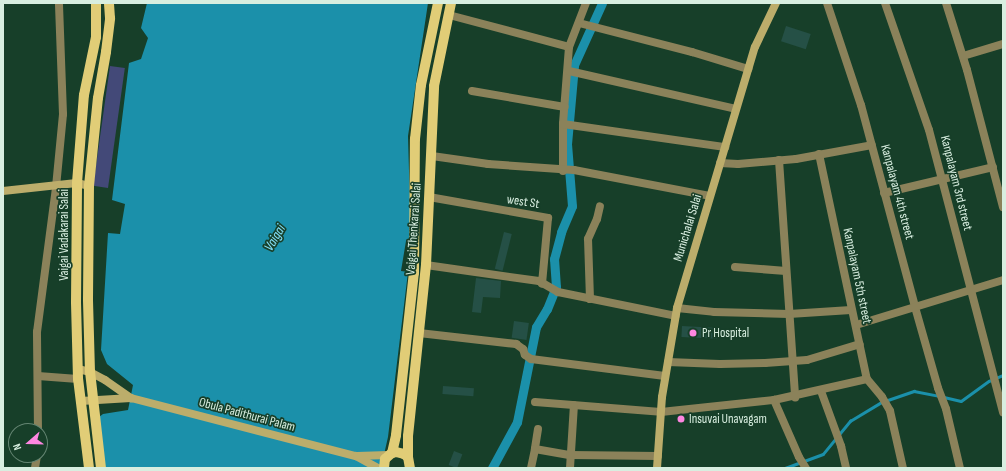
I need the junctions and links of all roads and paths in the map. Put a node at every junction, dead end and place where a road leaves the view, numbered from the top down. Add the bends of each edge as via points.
1 (59, 3) edge
2 (96, 3) edge
3 (109, 3) edge
4 (438, 3) edge
5 (452, 3) edge
6 (586, 3) edge
7 (776, 3) edge
8 (827, 3) edge
9 (885, 3) edge
10 (946, 3) edge
11 (449, 15) junction
12 (582, 24) junction
13 (1003, 44) edge
14 (569, 47) junction
15 (963, 56) junction
16 (748, 70) junction
17 (568, 71) junction
18 (472, 91) dead end
19 (565, 107) junction
20 (736, 109) junction
21 (563, 124) junction
22 (872, 145) junction
23 (725, 147) junction
24 (819, 154) junction
25 (432, 156) junction
26 (779, 160) junction
27 (720, 163) junction
28 (993, 168) junction
29 (563, 171) junction
30 (942, 178) junction
31 (77, 183) junction
32 (56, 186) junction
33 (89, 186) junction
34 (3, 191) edge
35 (884, 193) junction
36 (710, 196) junction
37 (429, 197) junction
38 (600, 206) dead end
39 (1003, 207) edge
40 (426, 265) junction
41 (735, 267) dead end
42 (786, 271) junction
43 (1003, 280) edge
44 (542, 284) junction
45 (971, 290) junction
46 (590, 299) junction
47 (915, 307) junction
48 (851, 310) junction
49 (676, 312) junction
50 (789, 314) junction
51 (856, 325) junction
52 (419, 333) junction
53 (860, 344) junction
54 (793, 361) junction
55 (668, 362) junction
56 (90, 372) junction
57 (78, 374) junction
58 (38, 376) junction
59 (665, 376) junction
60 (867, 379) junction
61 (820, 391) junction
62 (795, 397) junction
63 (131, 398) junction
64 (774, 400) junction
65 (81, 401) junction
66 (97, 401) junction
67 (535, 402) dead end
68 (574, 405) junction
69 (661, 412) junction
70 (1003, 412) edge
71 (38, 423) edge
72 (538, 429) dead end
73 (535, 449) junction
74 (390, 454) junction
75 (570, 455) junction
76 (356, 456) junction
77 (658, 456) junction
78 (408, 457) junction
79 (89, 468) edge
80 (101, 468) edge
81 (378, 468) edge
82 (384, 468) edge
83 (410, 468) edge
84 (531, 468) edge
85 (570, 468) edge
86 (657, 468) edge
87 (806, 468) edge
88 (846, 468) edge
89 (903, 468) edge
90 (960, 468) edge

1 - 32 street via 63,114
2 - 31 main road, Vaigai Vadakarai Salai via 96,36 84,95
3 - 33 main road, Vaigai Vadakarai Salai via 110,18
4 - 74 main road, Vaigai Thenkarai Salai via 421,85 415,139 414,273 396,435
5 - 11 main road, Vaigai Thenkarai Salai
6 - 12 street
7 - 16 main road, Munichalai Salai via 755,47
8 - 22 street, Kanpalayam 4th street
9 - 30 street, Kanpalayam 3rd street via 930,130
10 - 15 street
11 - 14 street
11 - 25 main road, Vaigai Thenkarai Salai via 434,86
12 - 14 street
12 - 16 street via 692,52
13 - 15 street
14 - 17 street
15 - 28 street
16 - 20 main road, Munichalai Salai
17 - 19 street
17 - 20 street
18 - 19 street
19 - 21 street
20 - 23 main road, Munichalai Salai
21 - 23 street
21 - 29 street
22 - 24 street
22 - 35 street, Kanpalayam 4th street
23 - 27 main road, Munichalai Salai
24 - 26 street
24 - 48 street, Kanpalayam 5th street
25 - 29 street
25 - 37 main road, Vaigai Thenkarai Salai
26 - 27 street
26 - 42 street
27 - 36 main road, Munichalai Salai
28 - 30 street
28 - 39 street
29 - 36 street via 574,170
30 - 35 street
30 - 45 street, Kanpalayam 3rd street
31 - 32 main road
31 - 33 main road
31 - 57 main road, Vaigai Vadakarai Salai
32 - 34 main road
32 - 58 street via 37,332
33 - 56 main road, Vaigai Vadakarai Salai
35 - 47 street, Kanpalayam 4th street
36 - 49 main road, Munichalai Salai
37 - 40 main road, Vaigai Thenkarai Salai
37 - 44 street, west St via 548,218
38 - 46 street via 588,239
40 - 44 street
40 - 52 main road, Vaigai Thenkarai Salai
41 - 42 street
42 - 50 street
43 - 45 street
44 - 46 street via 558,292
45 - 47 street
45 - 70 street, Kanpalayam 3rd street
46 - 49 street
47 - 51 street
47 - 90 street, Kanpalayam 4th street via 946,409
48 - 50 street
48 - 51 street, Kanpalayam 5th street
49 - 50 street
49 - 55 main road, Munichalai Salai
50 - 54 street
51 - 53 street, Kanpalayam 5th street
52 - 59 street via 509,342 519,346 528,357
52 - 78 main road, Vaigai Thenkarai Salai
53 - 54 street via 807,360
53 - 60 street, Kanpalayam 5th street
54 - 55 street via 720,364
54 - 62 street
55 - 59 main road, Munichalai Salai
56 - 57 main road, Obula Padithurai Palam
56 - 63 main road, Obula Padithurai Palam
56 - 66 main road, Vaigai Vadakarai Salai
57 - 58 street
57 - 65 main road, Vaigai Vadakarai Salai
58 - 71 street
59 - 69 main road, Munichalai Salai
60 - 61 street
60 - 89 street, Kanpalayam 5th street via 890,411
61 - 62 street
61 - 88 street via 841,446
62 - 64 street
63 - 66 main road, Obula Padithurai Palam
63 - 76 main road, Obula Padithurai Palam
64 - 69 street
64 - 87 street
65 - 66 main road, Obula Padithurai Palam
65 - 79 main road, Vaigai Vadakarai Salai
66 - 80 main road, Vaigai Vadakarai Salai
67 - 68 street
68 - 69 street
68 - 75 street
69 - 77 main road, Munichalai Salai
72 - 73 street
73 - 75 street
73 - 84 street
74 - 76 main road, Obula Padithurai Palam
74 - 78 main road via 400,452
74 - 82 main road, Vaigai Thenkarai Salai
75 - 77 street
75 - 85 street
76 - 81 main road, Obula Padithurai Palam
77 - 86 main road, Munichalai Salai
78 - 83 main road, Vaigai Thenkarai Salai

